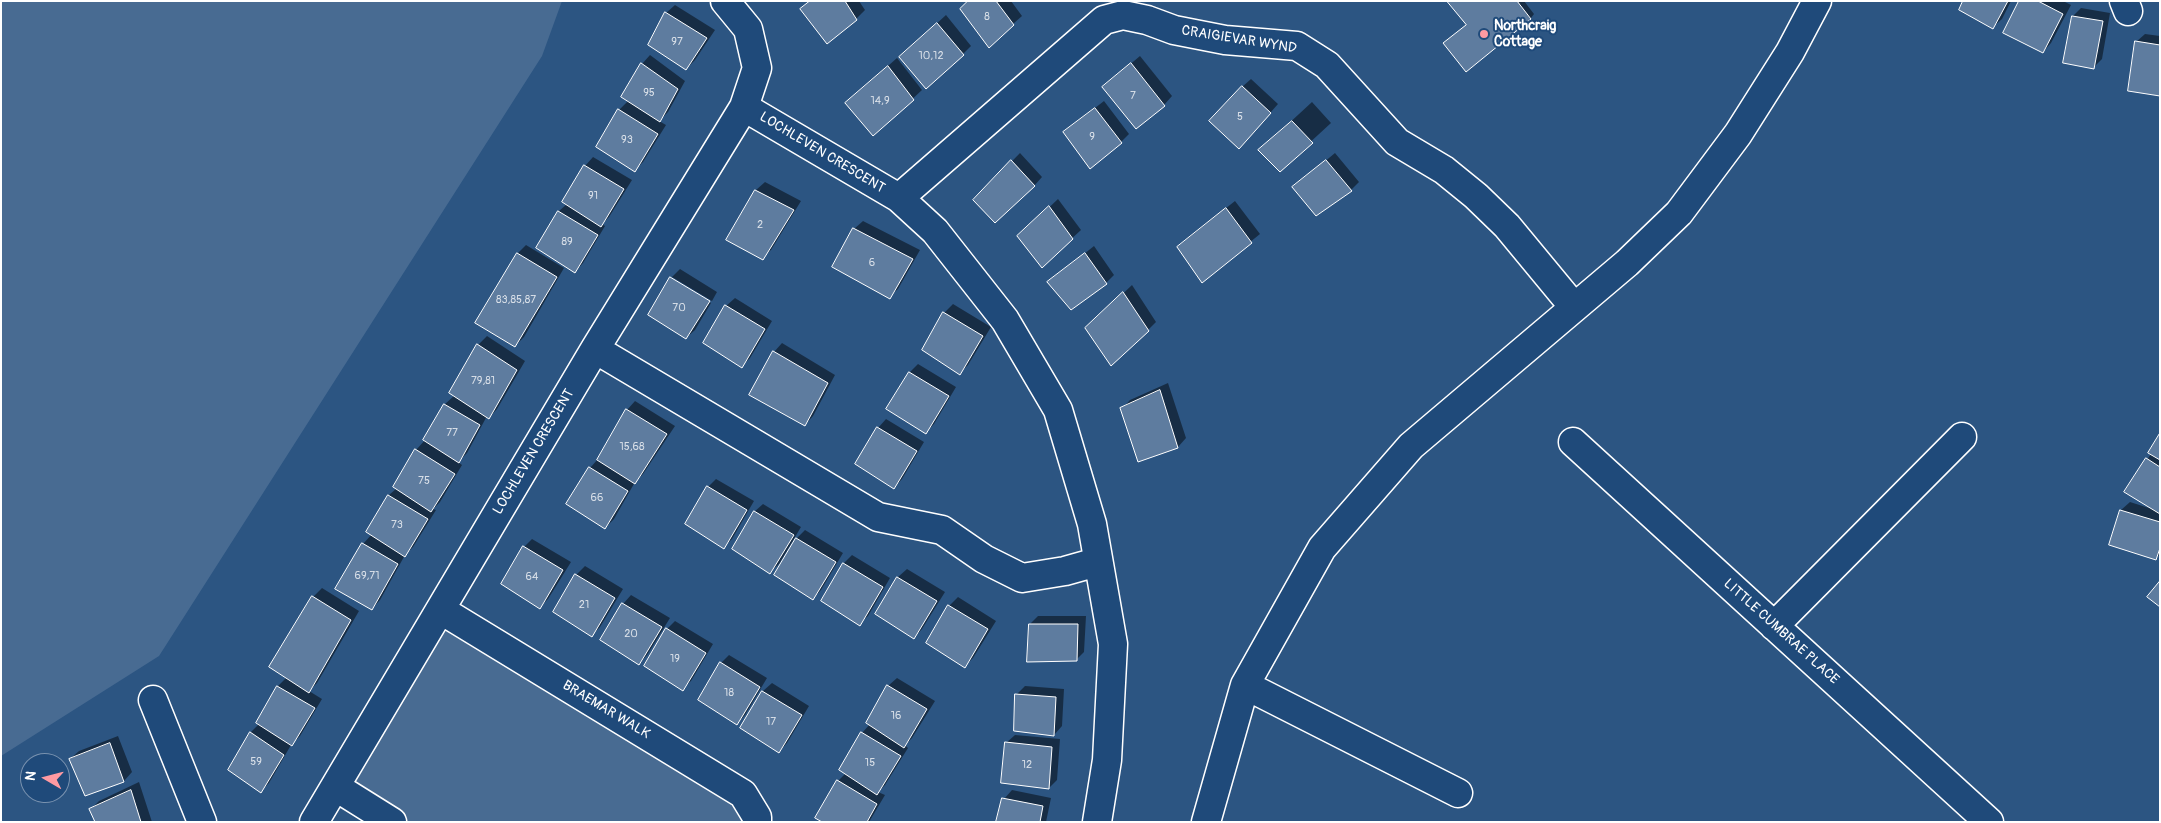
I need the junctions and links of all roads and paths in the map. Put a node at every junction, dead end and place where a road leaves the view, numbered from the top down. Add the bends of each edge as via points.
1 (725, 1) edge
2 (1817, 1) edge
3 (744, 107) junction
4 (898, 198) junction
5 (1574, 307) junction
6 (595, 349) junction
7 (1962, 437) dead end
8 (1573, 442) dead end
9 (1098, 562) junction
10 (441, 610) junction
11 (1774, 626) junction
12 (1245, 685) junction
13 (153, 700) dead end
14 (336, 787) junction
15 (1458, 793) dead end
16 (202, 822) edge
17 (314, 822) edge
18 (392, 822) edge
19 (757, 822) edge
20 (1097, 822) edge
21 (1206, 822) edge
22 (1989, 822) edge

1 - 3 street via 748,29 757,68
2 - 5 street via 1790,52 1738,134 1679,213
3 - 4 street, LOCHLEVEN CRESCENT
3 - 6 street, LOCHLEVEN CRESCENT
4 - 5 street, CRAIGIEVAR WYND via 1104,20 1123,15 1225,40 1297,46 1327,65 1397,142 1444,170 1507,226
4 - 9 street, LOCHLEVEN CRESCENT via 935,231 1005,320 1058,410 1092,524
5 - 12 street via 1411,446 1328,540
6 - 9 street via 878,516 942,530 984,559 1022,578
6 - 10 street, LOCHLEVEN CRESCENT
7 - 11 street
8 - 11 street, LITTLE CUMBRAE PLACE
9 - 20 street, LOCHLEVEN CRESCENT via 1113,644 1107,760
10 - 14 street, LOCHLEVEN CRESCENT
10 - 19 street, BRAEMAR WALK via 743,794
11 - 22 street, LITTLE CUMBRAE PLACE
12 - 15 street
12 - 21 street
13 - 16 street
14 - 17 street, LOCHLEVEN CRESCENT
14 - 18 street

